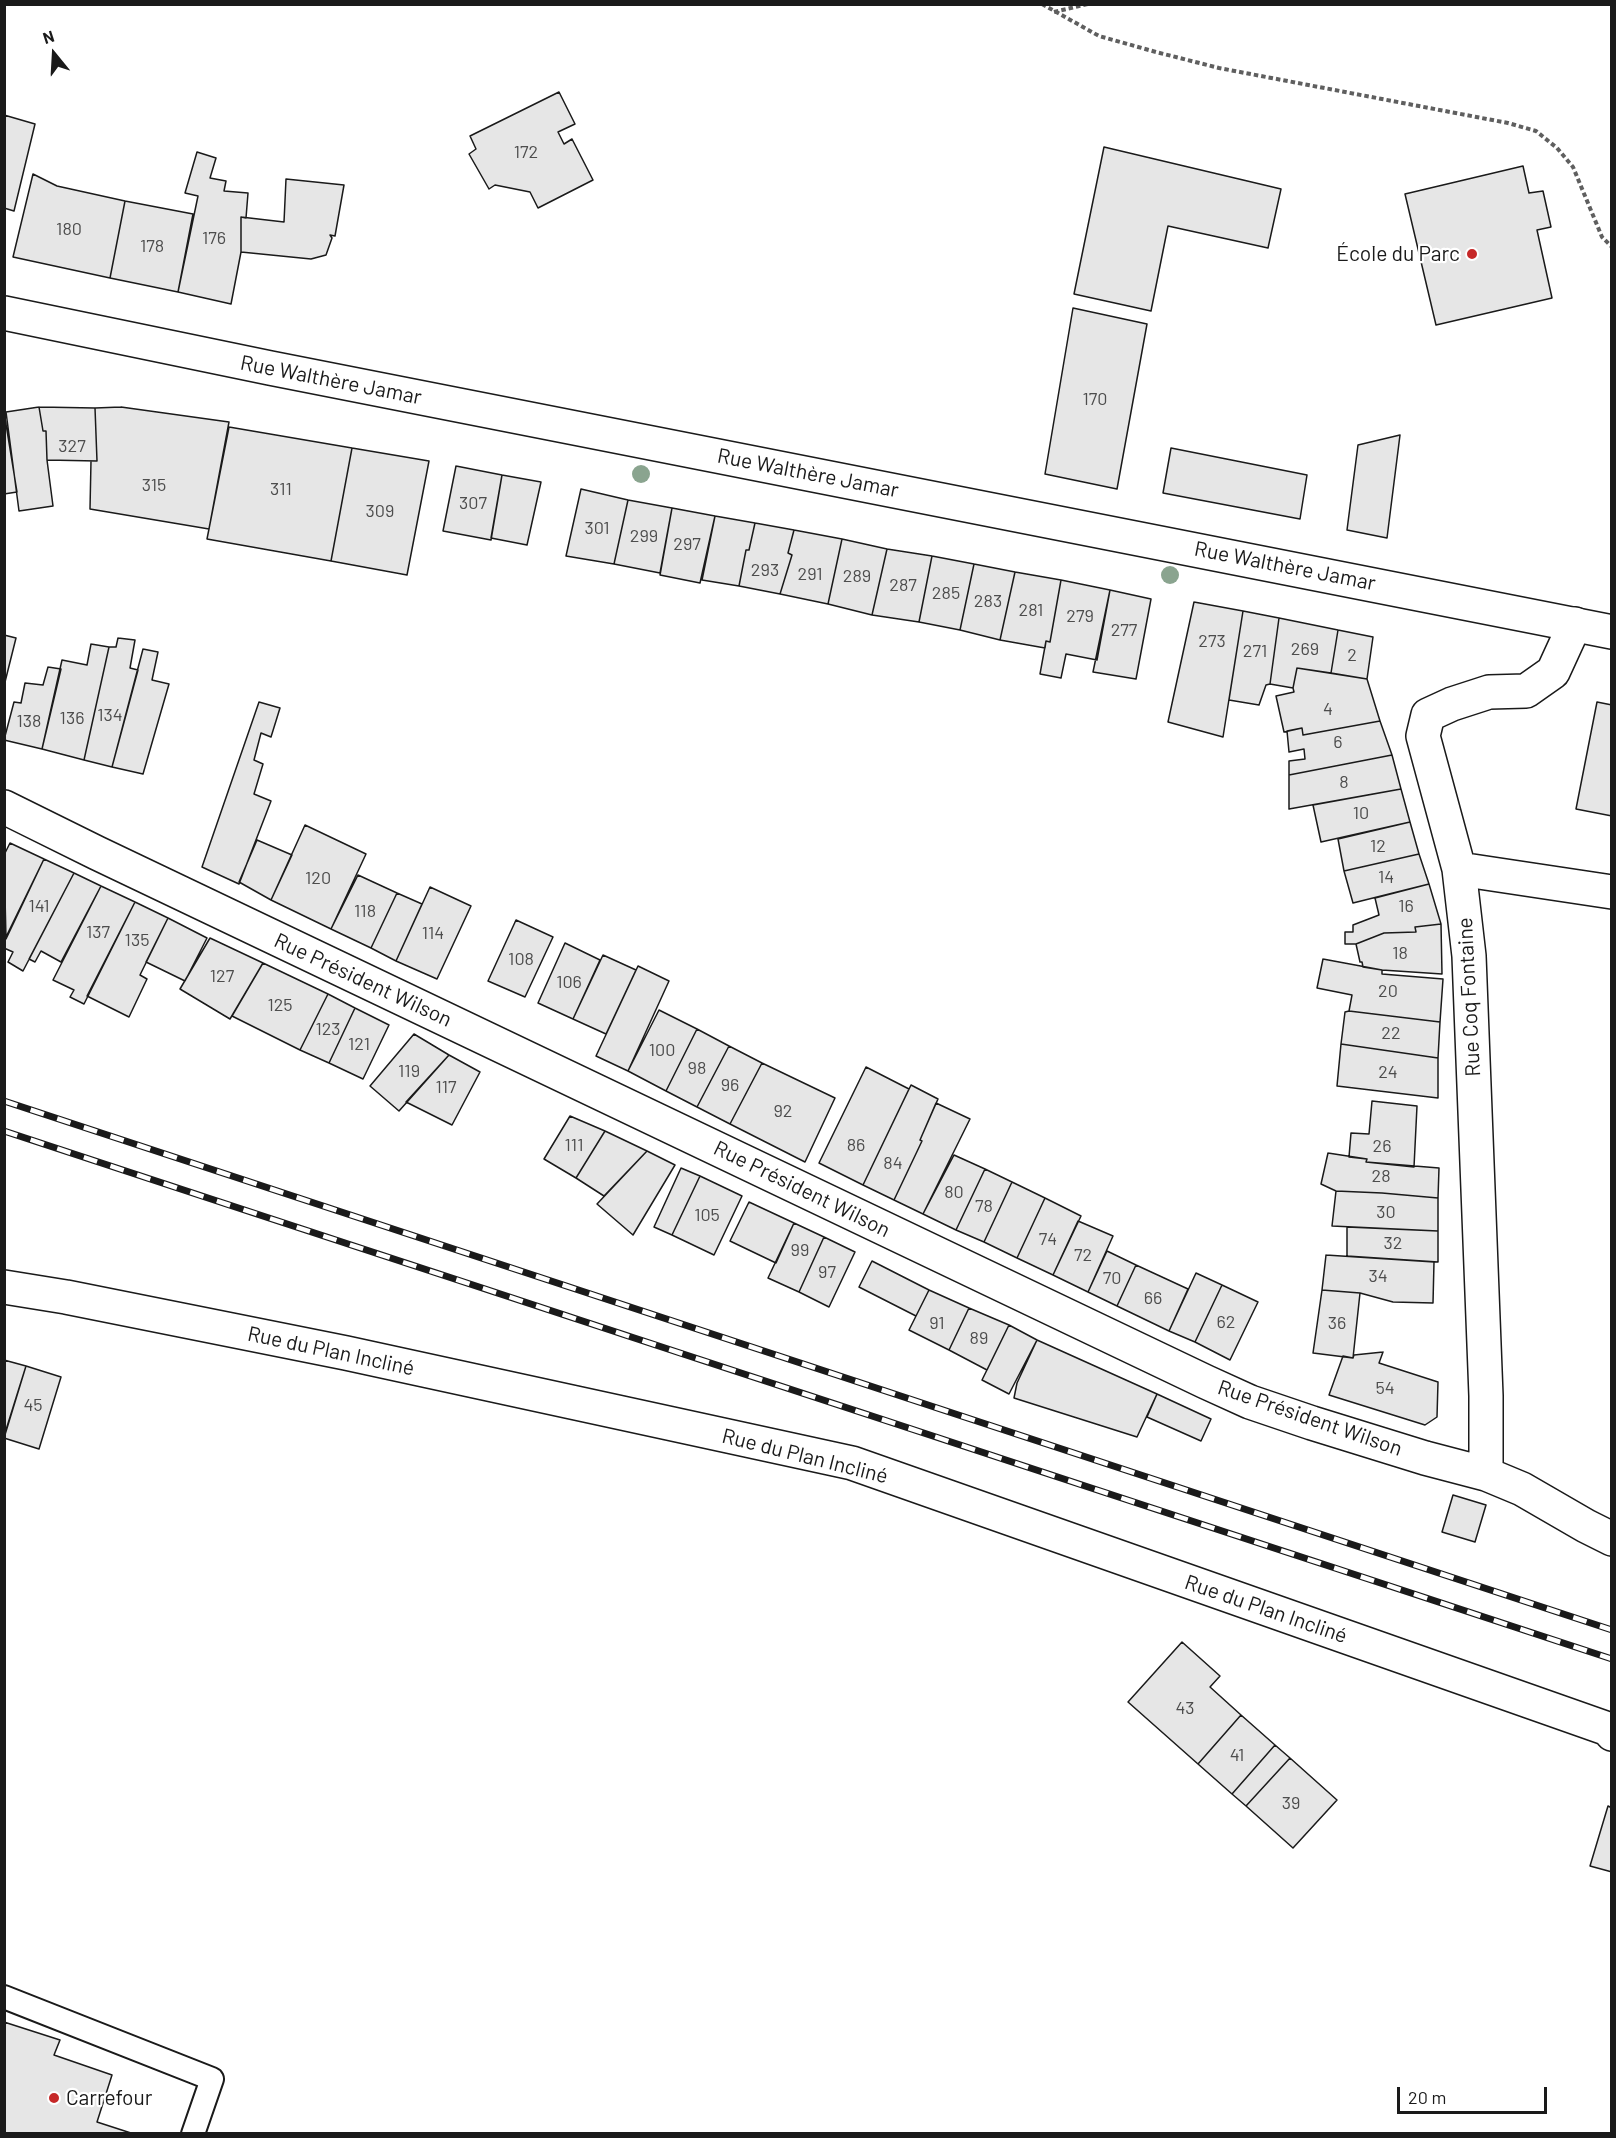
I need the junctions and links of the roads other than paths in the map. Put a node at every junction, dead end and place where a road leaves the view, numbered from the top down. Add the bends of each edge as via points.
1 (4, 313) edge
2 (1575, 624) junction
3 (1611, 632) edge
4 (4, 807) edge
5 (1459, 869) junction
6 (1611, 892) edge
7 (4, 1287) edge
8 (1486, 1474) junction
9 (1611, 1539) edge
10 (1610, 1727) edge
11 (4, 1997) edge
12 (193, 2133) edge

1 - 2 street, Rue Walthère Jamar
2 - 3 street, Rue Walthère Jamar
2 - 5 street, Rue Coq Fontaine via 1553,672 1526,691 1489,692 1428,715 1423,736
4 - 8 street, Rue Président Wilson via 1215,1386 1312,1423
5 - 6 street
5 - 8 street, Rue Coq Fontaine via 1469,956
7 - 10 street, Rue du Plan Incliné via 346,1353 852,1462
8 - 9 street, Rue Président Wilson via 1522,1489
11 - 12 lane via 212,2079

